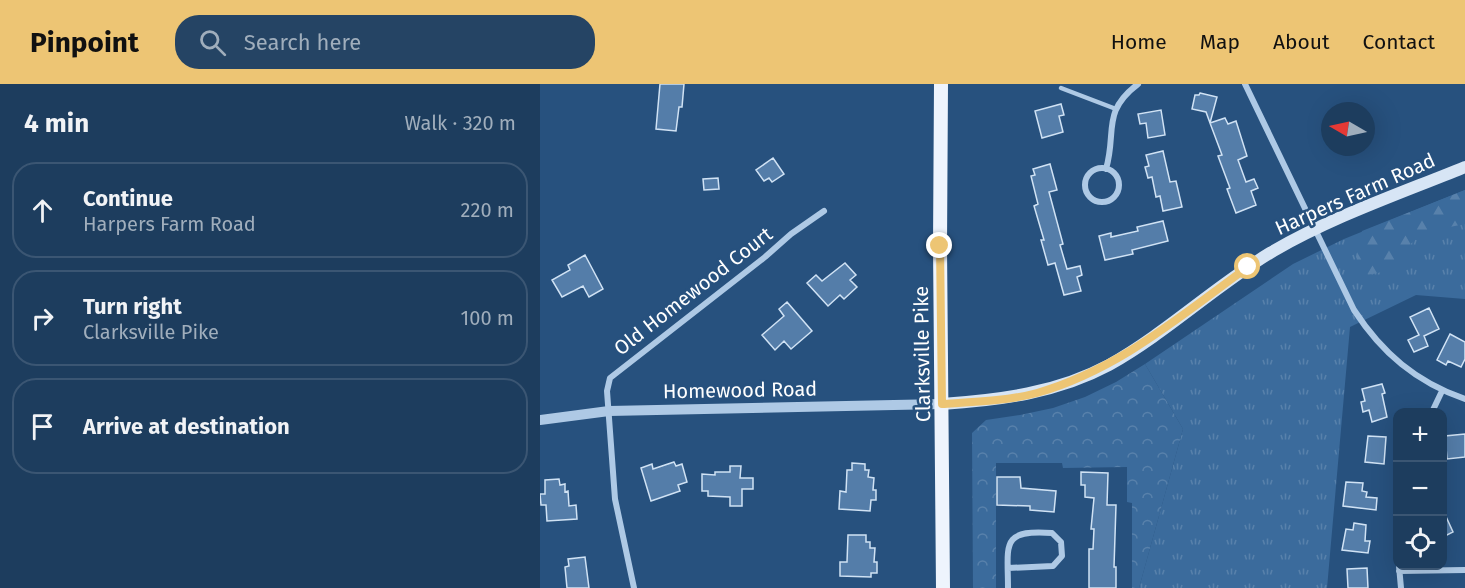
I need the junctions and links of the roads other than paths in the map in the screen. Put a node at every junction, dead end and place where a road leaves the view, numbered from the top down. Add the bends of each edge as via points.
1 (941, 84) edge
2 (1138, 84) edge
3 (1245, 84) edge
4 (1061, 88) dead end
5 (1116, 109) junction
6 (1465, 167) edge
7 (1106, 169) junction
8 (824, 211) dead end
9 (1315, 229) junction
10 (1442, 391) junction
11 (1465, 399) edge
12 (942, 404) junction
13 (1434, 408) edge
14 (609, 411) junction
15 (540, 420) edge
16 (1008, 568) junction
17 (1447, 569) edge
18 (1399, 570) edge
19 (1465, 570) edge
20 (634, 588) edge
21 (943, 588) edge
22 (1008, 588) edge
23 (1401, 588) edge

1 - 12 main road, Clarksville Pike
2 - 5 street
3 - 9 street
4 - 5 lane
5 - 7 street via 1110,124
6 - 9 main road, Harpers Farm Road
7 - 7 street via 1115,174 1119,190 1112,200 1097,202 1088,194 1086,182 1095,170
8 - 14 street, Old Homewood Court via 610,378
9 - 10 street via 1365,328 1406,370
9 - 12 main road, Harpers Farm Road via 1248,267 1107,366 1036,393
10 - 11 street
10 - 13 street
12 - 14 street, Homewood Road
12 - 21 main road, Clarksville Pike
14 - 15 street, Homewood Road
14 - 20 street via 615,499
16 - 16 street via 1053,566 1062,556 1061,542 1052,534 1021,533 1010,542
16 - 22 street
17 - 19 street
18 - 23 street

